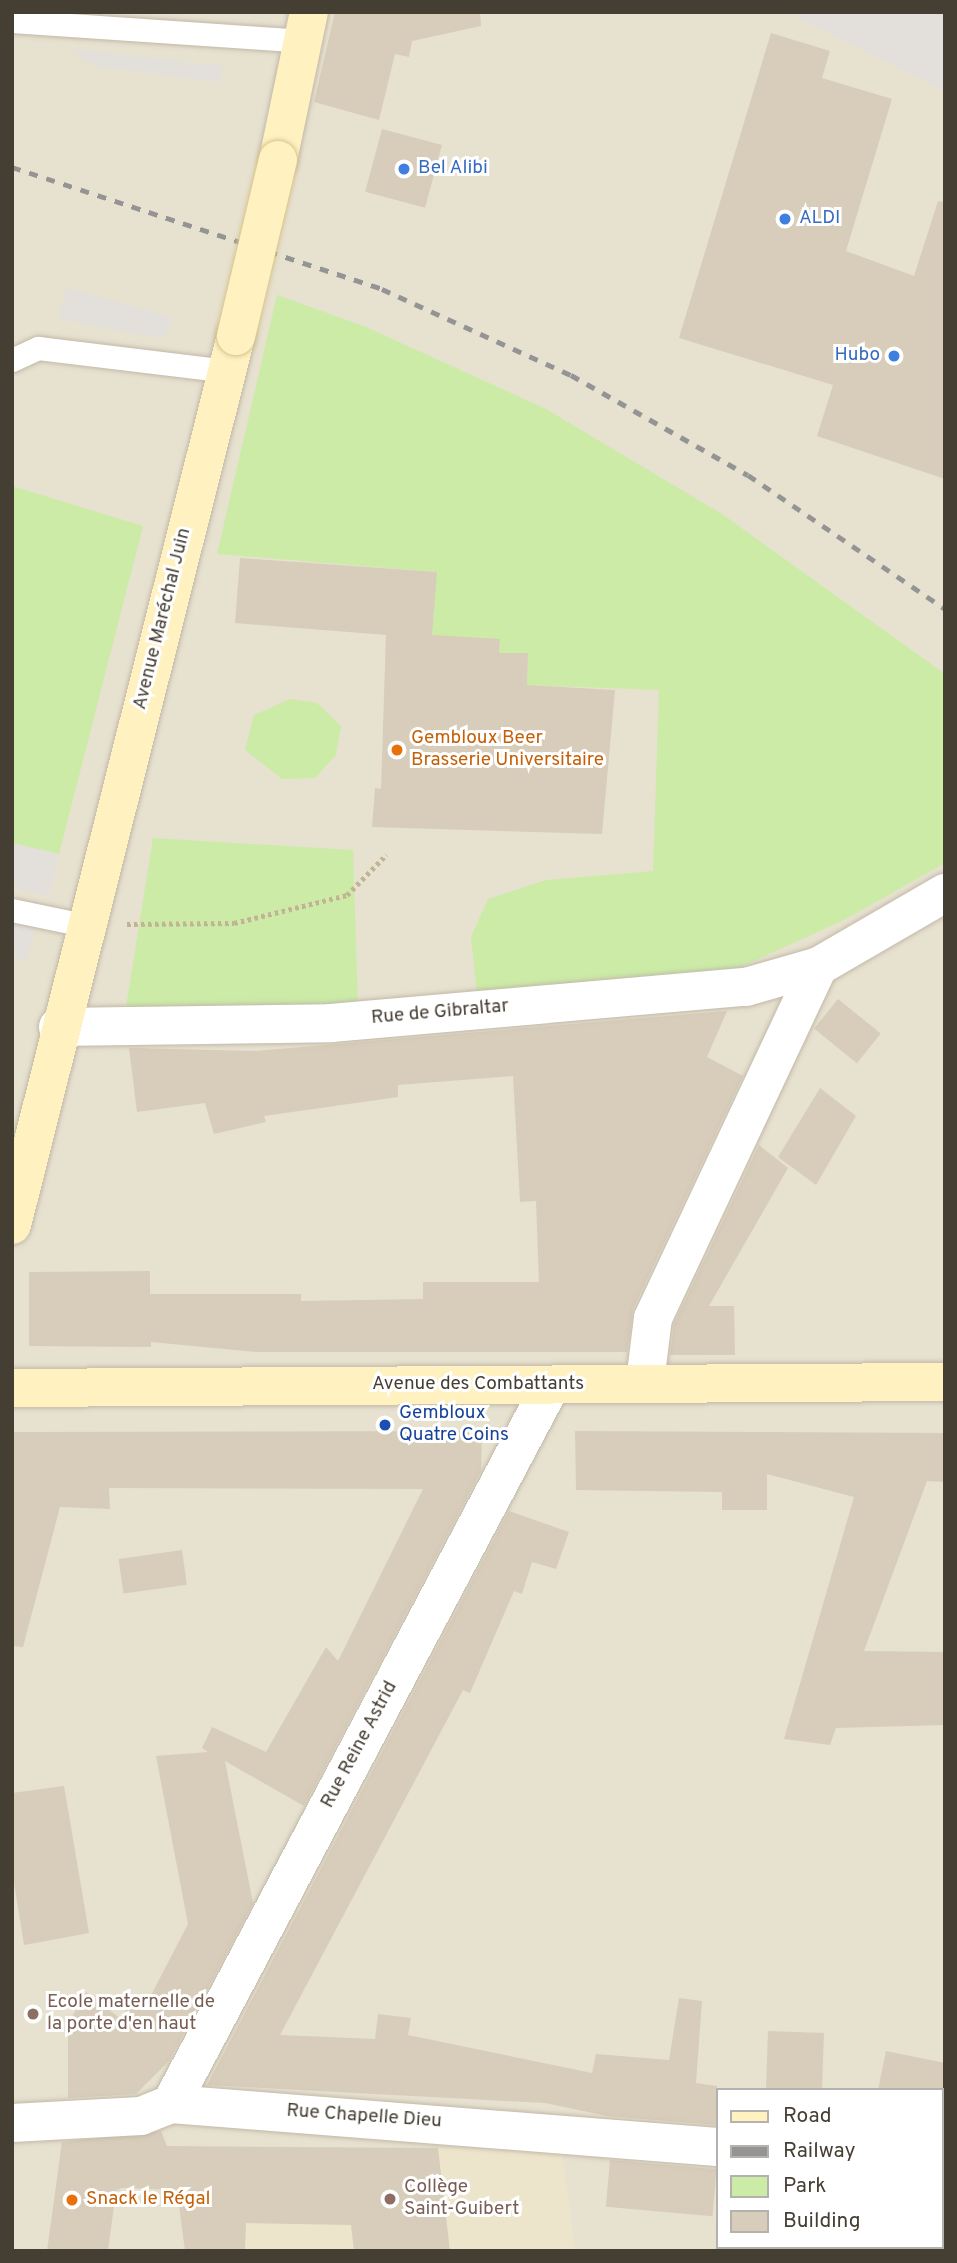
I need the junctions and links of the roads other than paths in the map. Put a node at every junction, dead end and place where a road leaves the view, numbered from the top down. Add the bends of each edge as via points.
1 (12, 21) edge
2 (306, 27) edge
3 (232, 354) junction
4 (12, 360) edge
5 (945, 893) edge
6 (12, 910) edge
7 (84, 925) junction
8 (819, 966) junction
9 (58, 1027) junction
10 (12, 1225) edge
11 (645, 1382) junction
12 (945, 1382) edge
13 (550, 1387) junction
14 (12, 1388) edge
15 (171, 2104) junction
16 (12, 2123) edge
17 (716, 2147) edge

1 - 2 lane
2 - 3 street, Avenue Maréchal Juin, bridge
3 - 4 lane via 38,348
3 - 7 street, Avenue Maréchal Juin
5 - 8 street, Rue de Gibraltar
6 - 7 lane
7 - 9 street, Avenue Maréchal Juin
8 - 9 street, Rue de Gibraltar via 747,987 331,1023
8 - 11 street via 653,1318
9 - 10 street, Avenue Maréchal Juin
11 - 12 street, Avenue des Combattants
11 - 13 street, Avenue des Combattants
13 - 14 street, Avenue des Combattants
13 - 15 street, Rue Reine Astrid
15 - 16 street, Rue Chapelle Dieu via 141,2116
15 - 17 street, Rue Chapelle Dieu

